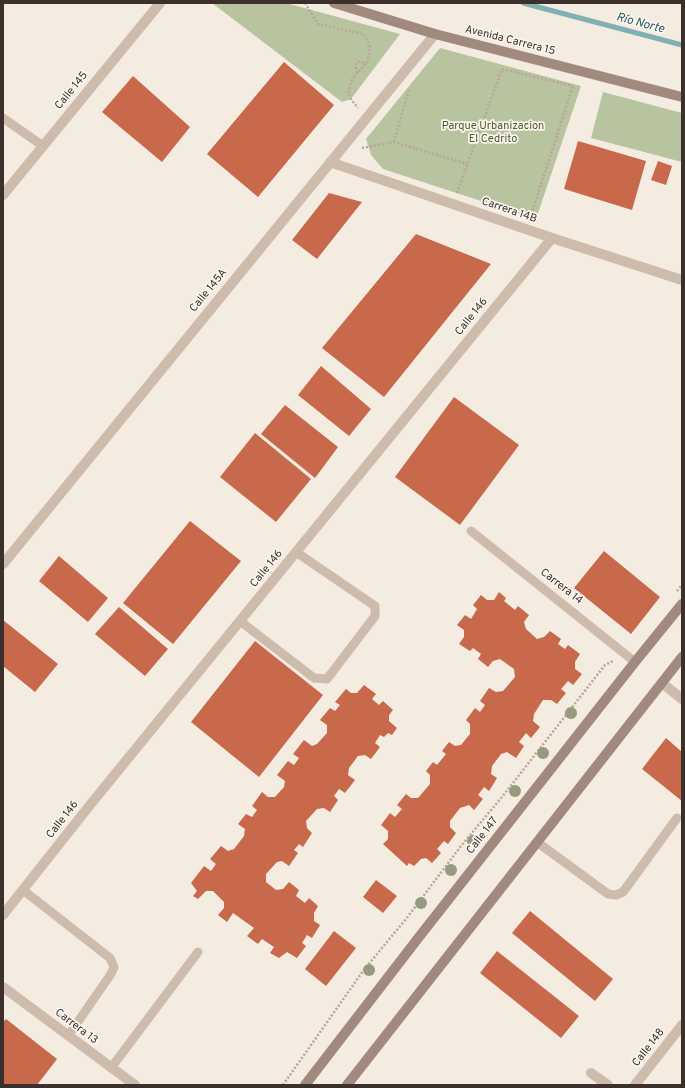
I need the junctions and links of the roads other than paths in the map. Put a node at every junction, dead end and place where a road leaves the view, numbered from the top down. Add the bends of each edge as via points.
1 (160, 3) edge
2 (334, 3) edge
3 (435, 34) junction
4 (682, 97) edge
5 (3, 118) edge
6 (43, 146) junction
7 (330, 162) junction
8 (3, 195) edge
9 (552, 238) junction
10 (682, 280) edge
11 (471, 532) dead end
12 (296, 552) junction
13 (3, 564) edge
14 (682, 604) edge
15 (240, 621) junction
16 (682, 657) edge
17 (632, 659) junction
18 (662, 683) junction
19 (682, 699) edge
20 (677, 818) dead end
21 (537, 842) junction
22 (23, 890) junction
23 (3, 916) edge
24 (198, 952) dead end
25 (3, 987) edge
26 (682, 1025) edge
27 (68, 1036) junction
28 (111, 1068) junction
29 (591, 1073) dead end
30 (134, 1085) edge
31 (305, 1085) edge
32 (347, 1085) edge
33 (608, 1085) edge
34 (635, 1085) edge

1 - 6 street, Calle 145
2 - 3 main road, Avenida Carrera 15
3 - 4 main road, Avenida Carrera 15
3 - 7 street, Calle 145A
5 - 6 lane
6 - 8 street, Calle 145
7 - 9 street, Carrera 14B
7 - 13 street, Calle 145A
9 - 10 street, Carrera 14B
9 - 12 street, Calle 146
11 - 17 lane, Carrera 14
12 - 15 street, Calle 146
12 - 15 lane via 375,606 375,616 327,679 314,678
14 - 17 main road, Calle 147
15 - 22 street, Calle 146
16 - 18 main road
17 - 31 main road, Calle 147
18 - 19 street
18 - 21 main road
20 - 21 lane via 622,892 616,895 608,894
21 - 32 main road
22 - 23 street, Calle 146
22 - 27 lane via 110,958 114,967
24 - 28 lane
25 - 27 street, Carrera 13
26 - 34 street, Calle 148
27 - 28 street, Carrera 13
28 - 30 street, Carrera 13
29 - 33 street

